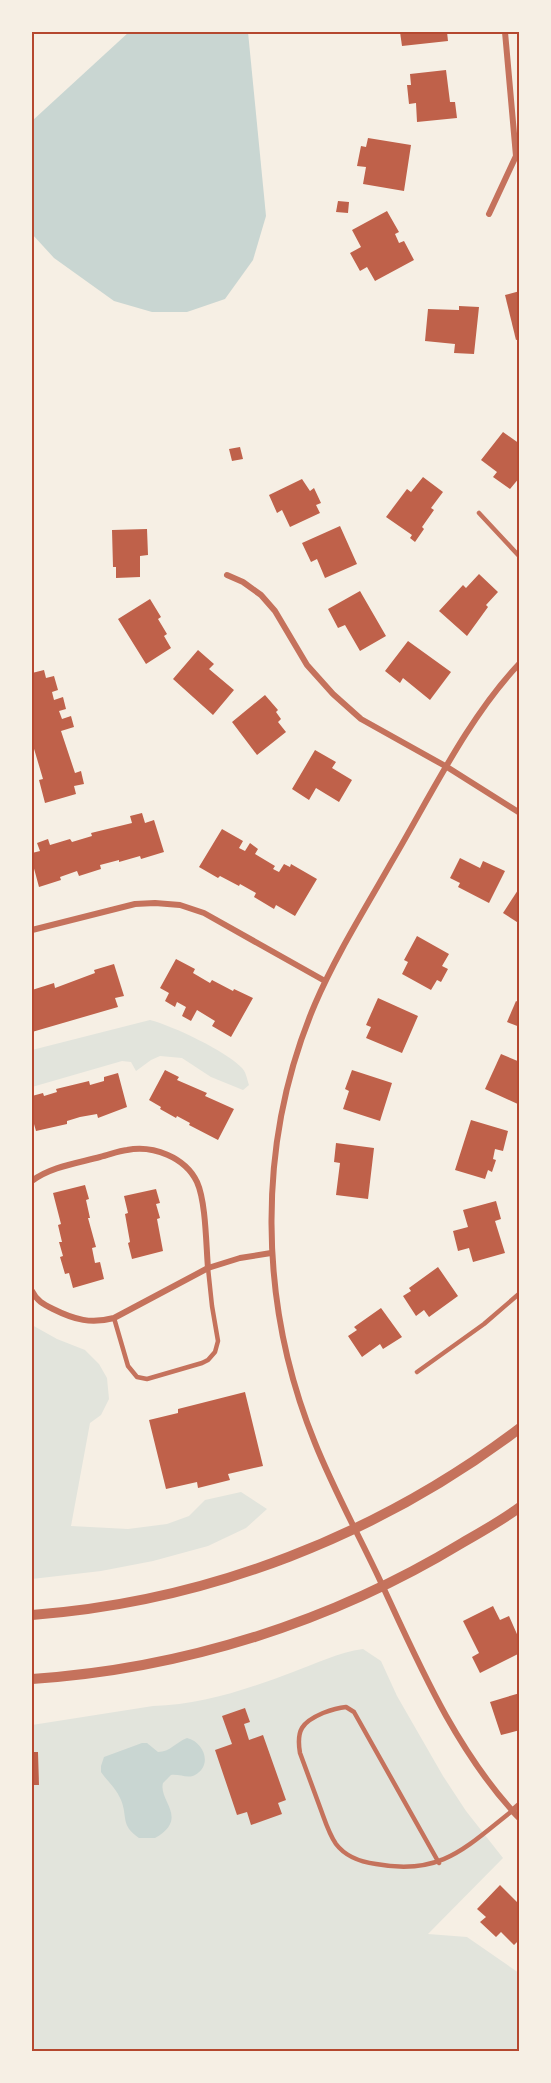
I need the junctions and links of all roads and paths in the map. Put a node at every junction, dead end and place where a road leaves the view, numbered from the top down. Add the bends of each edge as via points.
1 (505, 32) edge
2 (489, 214) dead end
3 (479, 513) dead end
4 (519, 557) edge
5 (227, 575) dead end
6 (519, 663) edge
7 (447, 767) junction
8 (519, 813) edge
9 (32, 930) edge
10 (325, 981) junction
11 (32, 1181) edge
12 (272, 1253) junction
13 (208, 1268) junction
14 (32, 1291) edge
15 (519, 1293) edge
16 (114, 1318) junction
17 (417, 1372) dead end
18 (519, 1428) edge
19 (519, 1507) edge
20 (356, 1529) junction
21 (383, 1587) junction
22 (32, 1615) edge
23 (32, 1679) edge
24 (519, 1804) edge
25 (512, 1811) junction
26 (519, 1820) edge
27 (439, 1863) junction

1 - 2 street via 516,156
3 - 4 lane
5 - 7 street via 261,594 307,665 361,719
6 - 7 street via 481,712
7 - 8 street
7 - 10 street
9 - 10 street via 135,904 180,905 204,913
10 - 12 street via 295,1058 282,1110 271,1203
11 - 13 street via 46,1172 128,1149 148,1149 167,1155 182,1163 197,1183
12 - 13 street
12 - 20 street via 282,1331 296,1388 315,1443
13 - 16 street
13 - 16 lane via 218,1341 208,1360 147,1379 137,1377 128,1366
14 - 16 street via 39,1302 70,1318 98,1322
15 - 17 lane via 484,1324
18 - 20 street via 438,1483
19 - 21 street
20 - 21 street
20 - 22 street via 215,1582 133,1602
21 - 23 street via 272,1631 164,1661 115,1671
21 - 25 street via 446,1718
24 - 25 street
25 - 26 street
25 - 27 lane via 459,1853
27 - 27 lane via 354,1712 346,1707 336,1708 303,1725 298,1743 300,1753 336,1844 349,1856 381,1865 418,1867

